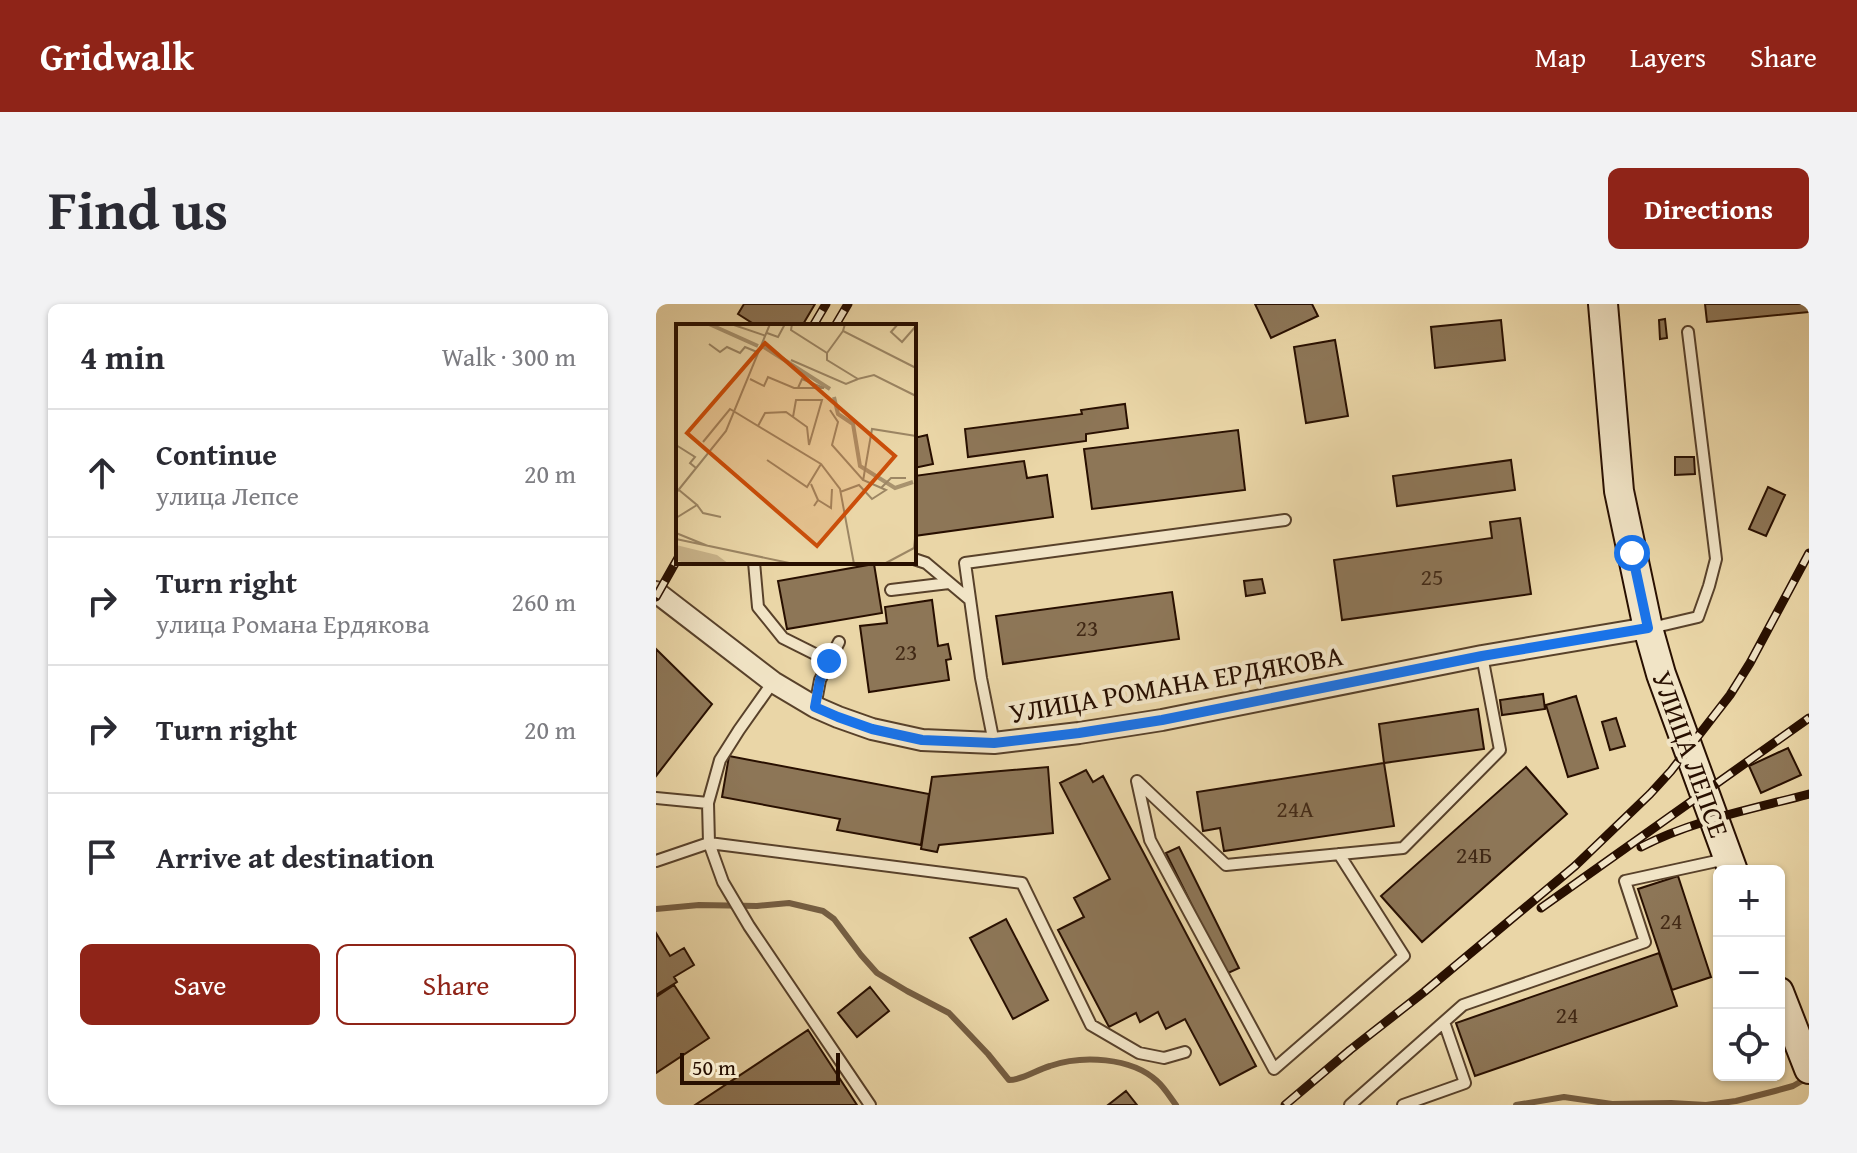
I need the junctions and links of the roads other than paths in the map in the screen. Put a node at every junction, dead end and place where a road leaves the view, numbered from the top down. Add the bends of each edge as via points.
1 (1603, 304) edge
2 (1688, 332) dead end
3 (1285, 520) dead end
4 (916, 560) edge
5 (754, 564) edge
6 (949, 583) junction
7 (891, 590) dead end
8 (656, 592) edge
9 (970, 600) junction
10 (1648, 628) junction
11 (839, 642) dead end
12 (1482, 656) junction
13 (829, 661) junction
14 (773, 682) junction
15 (815, 707) junction
16 (994, 743) junction
17 (656, 798) edge
18 (708, 803) junction
19 (709, 843) junction
20 (1339, 854) junction
21 (656, 861) edge
22 (1731, 865) edge
23 (1713, 868) edge
24 (1785, 1005) edge
25 (1444, 1022) junction
26 (1803, 1044) edge
27 (1185, 1052) dead end
28 (870, 1105) edge
29 (1350, 1105) edge
30 (1403, 1105) edge

1 - 10 main road, УЛИЦА ЛЕПСЕ via 1619,491
2 - 10 lane via 1716,559 1698,617
3 - 9 lane via 965,563
4 - 6 lane
5 - 13 lane via 758,607 783,638
6 - 7 lane
6 - 9 lane
8 - 14 street, УЛИЦА РОМАНА ЕРДЯКОВА
9 - 16 lane
10 - 12 street, УЛИЦА РОМАНА ЕРДЯКОВА
10 - 22 main road, УЛИЦА ЛЕПСЕ
11 - 13 lane
12 - 16 street, УЛИЦА РОМАНА ЕРДЯКОВА via 1162,720
12 - 20 lane via 1500,750 1403,848
13 - 15 lane
14 - 15 street, УЛИЦА РОМАНА ЕРДЯКОВА
14 - 18 lane via 720,760
15 - 16 street, УЛИЦА РОМАНА ЕРДЯКОВА via 872,729 922,740
17 - 18 lane
18 - 19 lane
19 - 21 lane
19 - 27 lane via 1022,883 1091,1025 1139,1053 1164,1058
19 - 28 lane via 723,882 749,926
20 - 20 lane via 1226,865 1137,781 1150,840 1274,1069 1404,956
23 - 25 lane via 1625,881 1645,942 1463,1005
24 - 26 main road
25 - 29 lane
25 - 30 lane via 1465,1083

